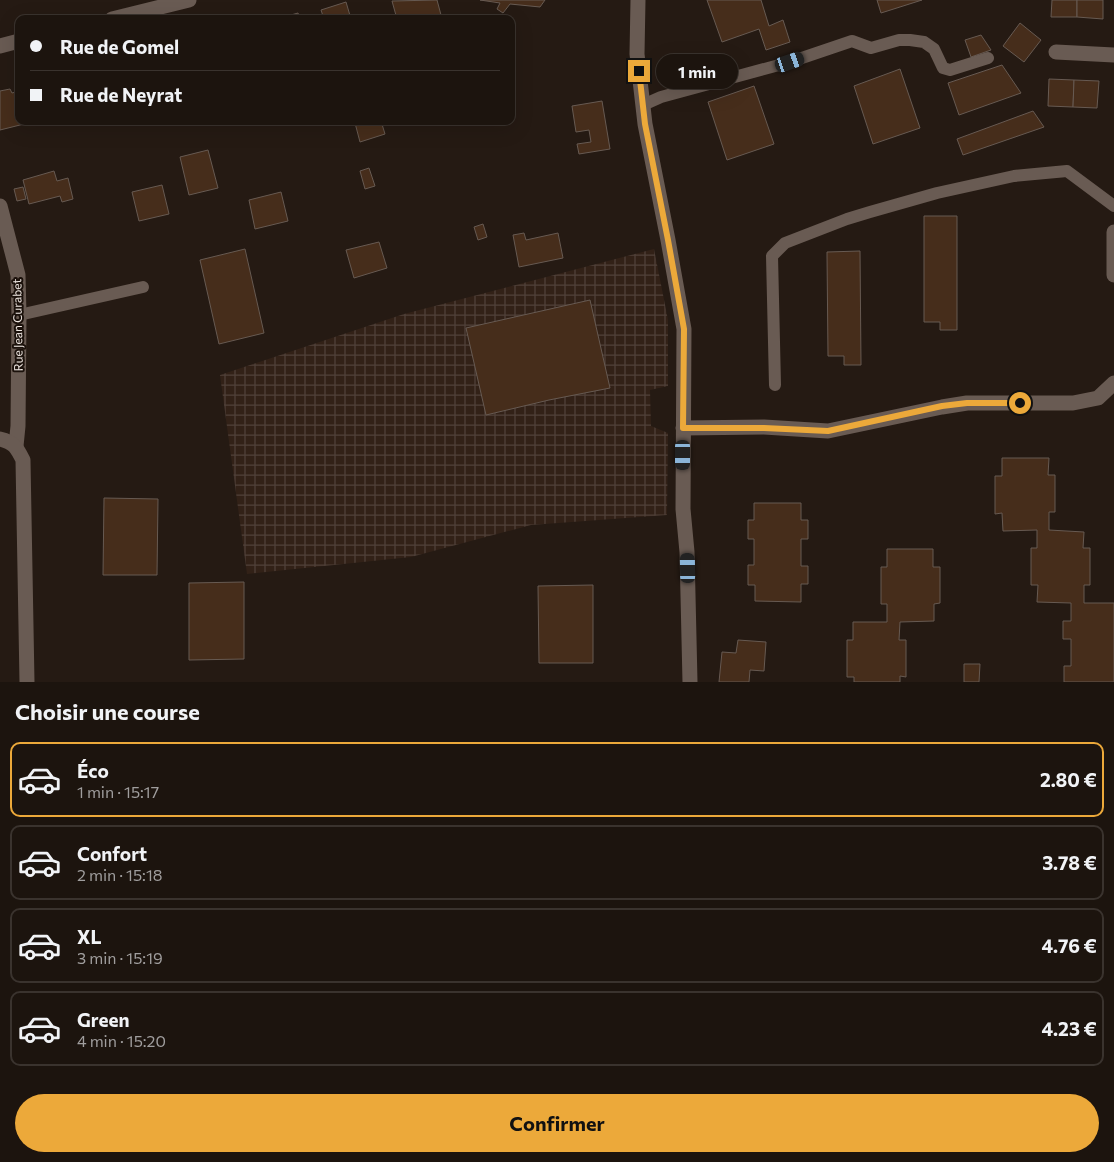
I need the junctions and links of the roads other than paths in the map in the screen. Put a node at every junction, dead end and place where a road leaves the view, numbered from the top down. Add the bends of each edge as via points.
1 (189, 0) edge
2 (638, 0) edge
3 (128, 15) edge
4 (15, 42) edge
5 (0, 46) edge
6 (1056, 52) dead end
7 (1114, 55) edge
8 (988, 58) dead end
9 (643, 104) junction
10 (0, 206) edge
11 (1114, 206) edge
12 (1114, 232) edge
13 (1114, 275) edge
14 (142, 287) dead end
15 (19, 315) junction
16 (1114, 383) edge
17 (775, 385) dead end
18 (683, 428) junction
19 (0, 439) edge
20 (16, 446) junction
21 (27, 682) edge
22 (690, 682) edge

1 - 3 street
2 - 9 street via 637,54
4 - 5 street
6 - 7 street
8 - 9 lane via 950,70 943,68 934,48 924,42 900,40 871,48 852,41
9 - 18 street via 684,329
10 - 15 street, Rue Jean Curabet via 18,275
11 - 17 lane via 1067,171 1014,176 870,212 785,243 772,256
12 - 13 street
14 - 15 lane
15 - 20 street, Rue Jean Curabet
16 - 18 street via 1098,398 1073,403 967,403 828,431
18 - 22 street
19 - 20 street
20 - 21 street, Rue Jean Curabet via 23,460

